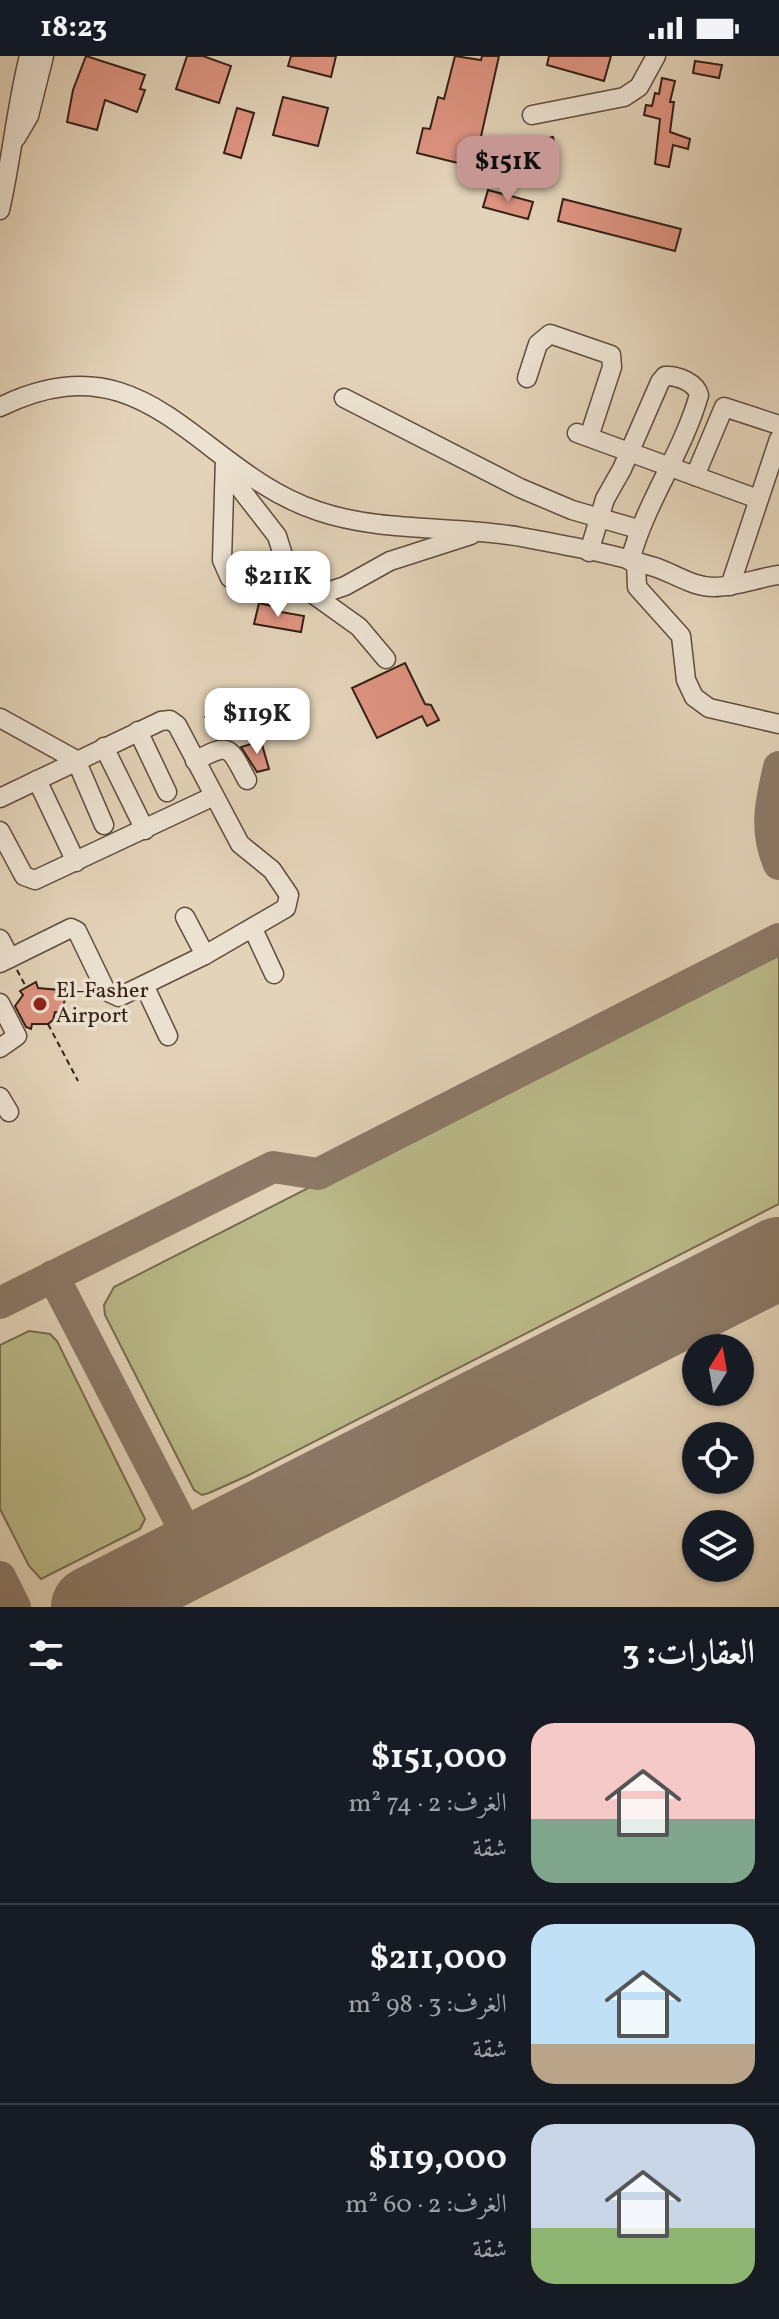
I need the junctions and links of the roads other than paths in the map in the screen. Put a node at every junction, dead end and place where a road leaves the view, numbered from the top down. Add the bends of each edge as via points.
1 (29, 56) edge
2 (44, 56) edge
3 (656, 56) edge
4 (532, 115) dead end
5 (7, 139) edge
6 (0, 210) edge
7 (527, 378) dead end
8 (344, 398) dead end
9 (0, 407) edge
10 (779, 425) edge
11 (779, 439) edge
12 (629, 452) junction
13 (225, 464) junction
14 (671, 467) junction
15 (695, 476) junction
16 (758, 499) junction
17 (599, 518) junction
18 (638, 529) junction
19 (480, 532) junction
20 (589, 552) junction
21 (633, 562) junction
22 (779, 575) edge
23 (730, 586) junction
24 (284, 591) junction
25 (313, 594) junction
26 (386, 659) dead end
27 (0, 718) edge
28 (779, 724) edge
29 (138, 731) junction
30 (104, 747) junction
31 (76, 760) junction
32 (195, 761) junction
33 (37, 780) junction
34 (247, 780) dead end
35 (167, 792) dead end
36 (214, 796) junction
37 (0, 798) edge
38 (104, 825) dead end
39 (145, 830) junction
40 (0, 831) edge
41 (76, 862) junction
42 (185, 917) dead end
43 (253, 929) junction
44 (0, 939) edge
45 (205, 955) junction
46 (5, 961) edge
47 (274, 974) dead end
48 (145, 987) junction
49 (0, 1003) edge
50 (168, 1036) dead end
51 (0, 1048) edge

1 - 5 street
2 - 5 street via 29,116
3 - 4 street via 639,87 624,97
5 - 6 street
7 - 12 street via 538,344 550,334 611,355 612,367 583,435
8 - 17 street via 520,488
9 - 13 street via 59,386 90,385 166,412
10 - 15 street via 724,407
11 - 16 street
12 - 14 street
12 - 14 street via 660,382 673,376 694,385 699,395
12 - 17 street
13 - 19 street via 320,512
13 - 24 street via 277,536
13 - 24 street via 224,570 237,584
14 - 15 street
14 - 18 street
15 - 16 street
16 - 23 street
17 - 18 street
17 - 20 street
18 - 21 street
19 - 20 street
19 - 25 street via 390,561 335,590
20 - 21 street
21 - 23 street via 696,585
21 - 28 street via 637,587 681,636 686,680 694,697 709,708
22 - 23 street
24 - 25 street
25 - 26 street via 359,627
27 - 31 street
29 - 30 street
29 - 32 street via 161,721 174,722
29 - 35 street
30 - 31 street
30 - 39 street
31 - 33 street
31 - 38 street
32 - 34 street via 226,748
32 - 36 street
33 - 37 street
33 - 41 street
36 - 39 street
36 - 43 street via 240,844 272,870 289,895 286,908
39 - 41 street
40 - 41 street via 28,879
42 - 45 street
43 - 45 street
43 - 47 street
44 - 46 street
45 - 48 street
46 - 48 street via 71,928 109,995 119,997
48 - 50 street
49 - 51 street via 17,1036

